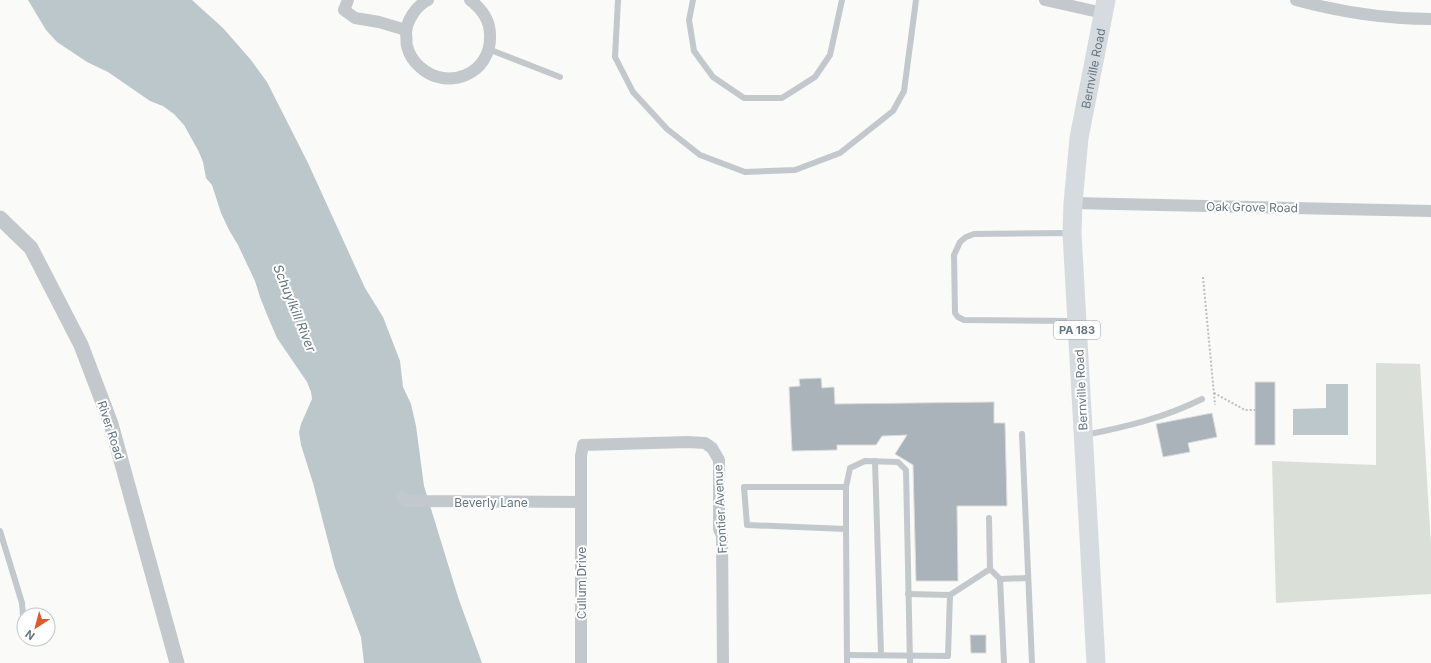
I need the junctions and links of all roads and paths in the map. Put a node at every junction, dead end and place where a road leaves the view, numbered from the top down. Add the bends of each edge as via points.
1 (348, 0) edge
2 (428, 0) edge
3 (470, 0) edge
4 (618, 0) edge
5 (693, 0) edge
6 (842, 0) edge
7 (916, 0) edge
8 (1045, 0) edge
9 (1296, 0) edge
10 (1104, 6) edge
11 (1431, 20) edge
12 (406, 30) junction
13 (488, 49) junction
14 (560, 77) dead end
15 (1073, 202) junction
16 (1431, 211) edge
17 (0, 218) edge
18 (1072, 234) junction
19 (1203, 277) dead end
20 (1077, 322) junction
21 (1214, 393) junction
22 (1202, 399) dead end
23 (1215, 406) dead end
24 (1255, 410) dead end
25 (1022, 434) dead end
26 (1083, 435) junction
27 (875, 461) junction
28 (846, 487) junction
29 (402, 497) dead end
30 (581, 502) junction
31 (989, 518) dead end
32 (846, 529) junction
33 (0, 531) edge
34 (990, 569) junction
35 (1028, 578) junction
36 (1000, 579) junction
37 (908, 594) junction
38 (950, 595) junction
39 (22, 607) edge
40 (847, 655) junction
41 (881, 655) junction
42 (910, 655) junction
43 (177, 663) edge
44 (581, 663) edge
45 (723, 663) edge
46 (847, 663) edge
47 (910, 663) edge
48 (1004, 663) edge
49 (1032, 663) edge
50 (1096, 663) edge

1 - 12 street via 344,10 355,18
2 - 12 street via 412,15
3 - 13 street via 483,11 490,26 491,43
4 - 7 lane via 615,57 633,92 668,129 700,155 745,172 795,170 840,153 893,111 904,91
5 - 6 lane via 689,20 694,51 713,77 744,98 782,98 814,77 830,55
8 - 10 street
9 - 11 street via 1351,13
10 - 15 main road, Bernville Road / PA 183 via 1079,138
12 - 13 street via 407,47 414,62 427,73 442,79 459,78 474,71 485,59
13 - 14 lane
15 - 16 street, Oak Grove Road
15 - 18 main road, Bernville Road / PA 183
17 - 43 street, River Road via 31,248 81,345 110,424
18 - 20 main road, Bernville Road / PA 183
18 - 20 lane via 974,234 966,237 960,242 954,255 955,313 964,320
19 - 21 path
20 - 26 main road, Bernville Road / PA 183
21 - 23 path
21 - 24 path via 1244,410
22 - 26 lane via 1151,420
25 - 35 lane
26 - 50 main road, Bernville Road / PA 183
27 - 28 lane via 865,461 850,468
27 - 37 lane via 898,462 906,470
27 - 41 lane
28 - 32 lane
28 - 32 lane via 744,487 747,525
29 - 30 street, Beverly Lane via 407,501
30 - 44 street, Cullum Drive
30 - 45 street, Frontier Avenue via 583,445 688,442 705,443 712,448 719,460
31 - 34 lane
32 - 40 lane
33 - 39 lane
34 - 36 lane
34 - 38 lane
35 - 36 lane
35 - 49 lane
36 - 48 lane
37 - 38 lane
37 - 42 lane
38 - 42 lane via 948,656
40 - 41 lane
40 - 46 lane
41 - 42 lane
42 - 47 lane

